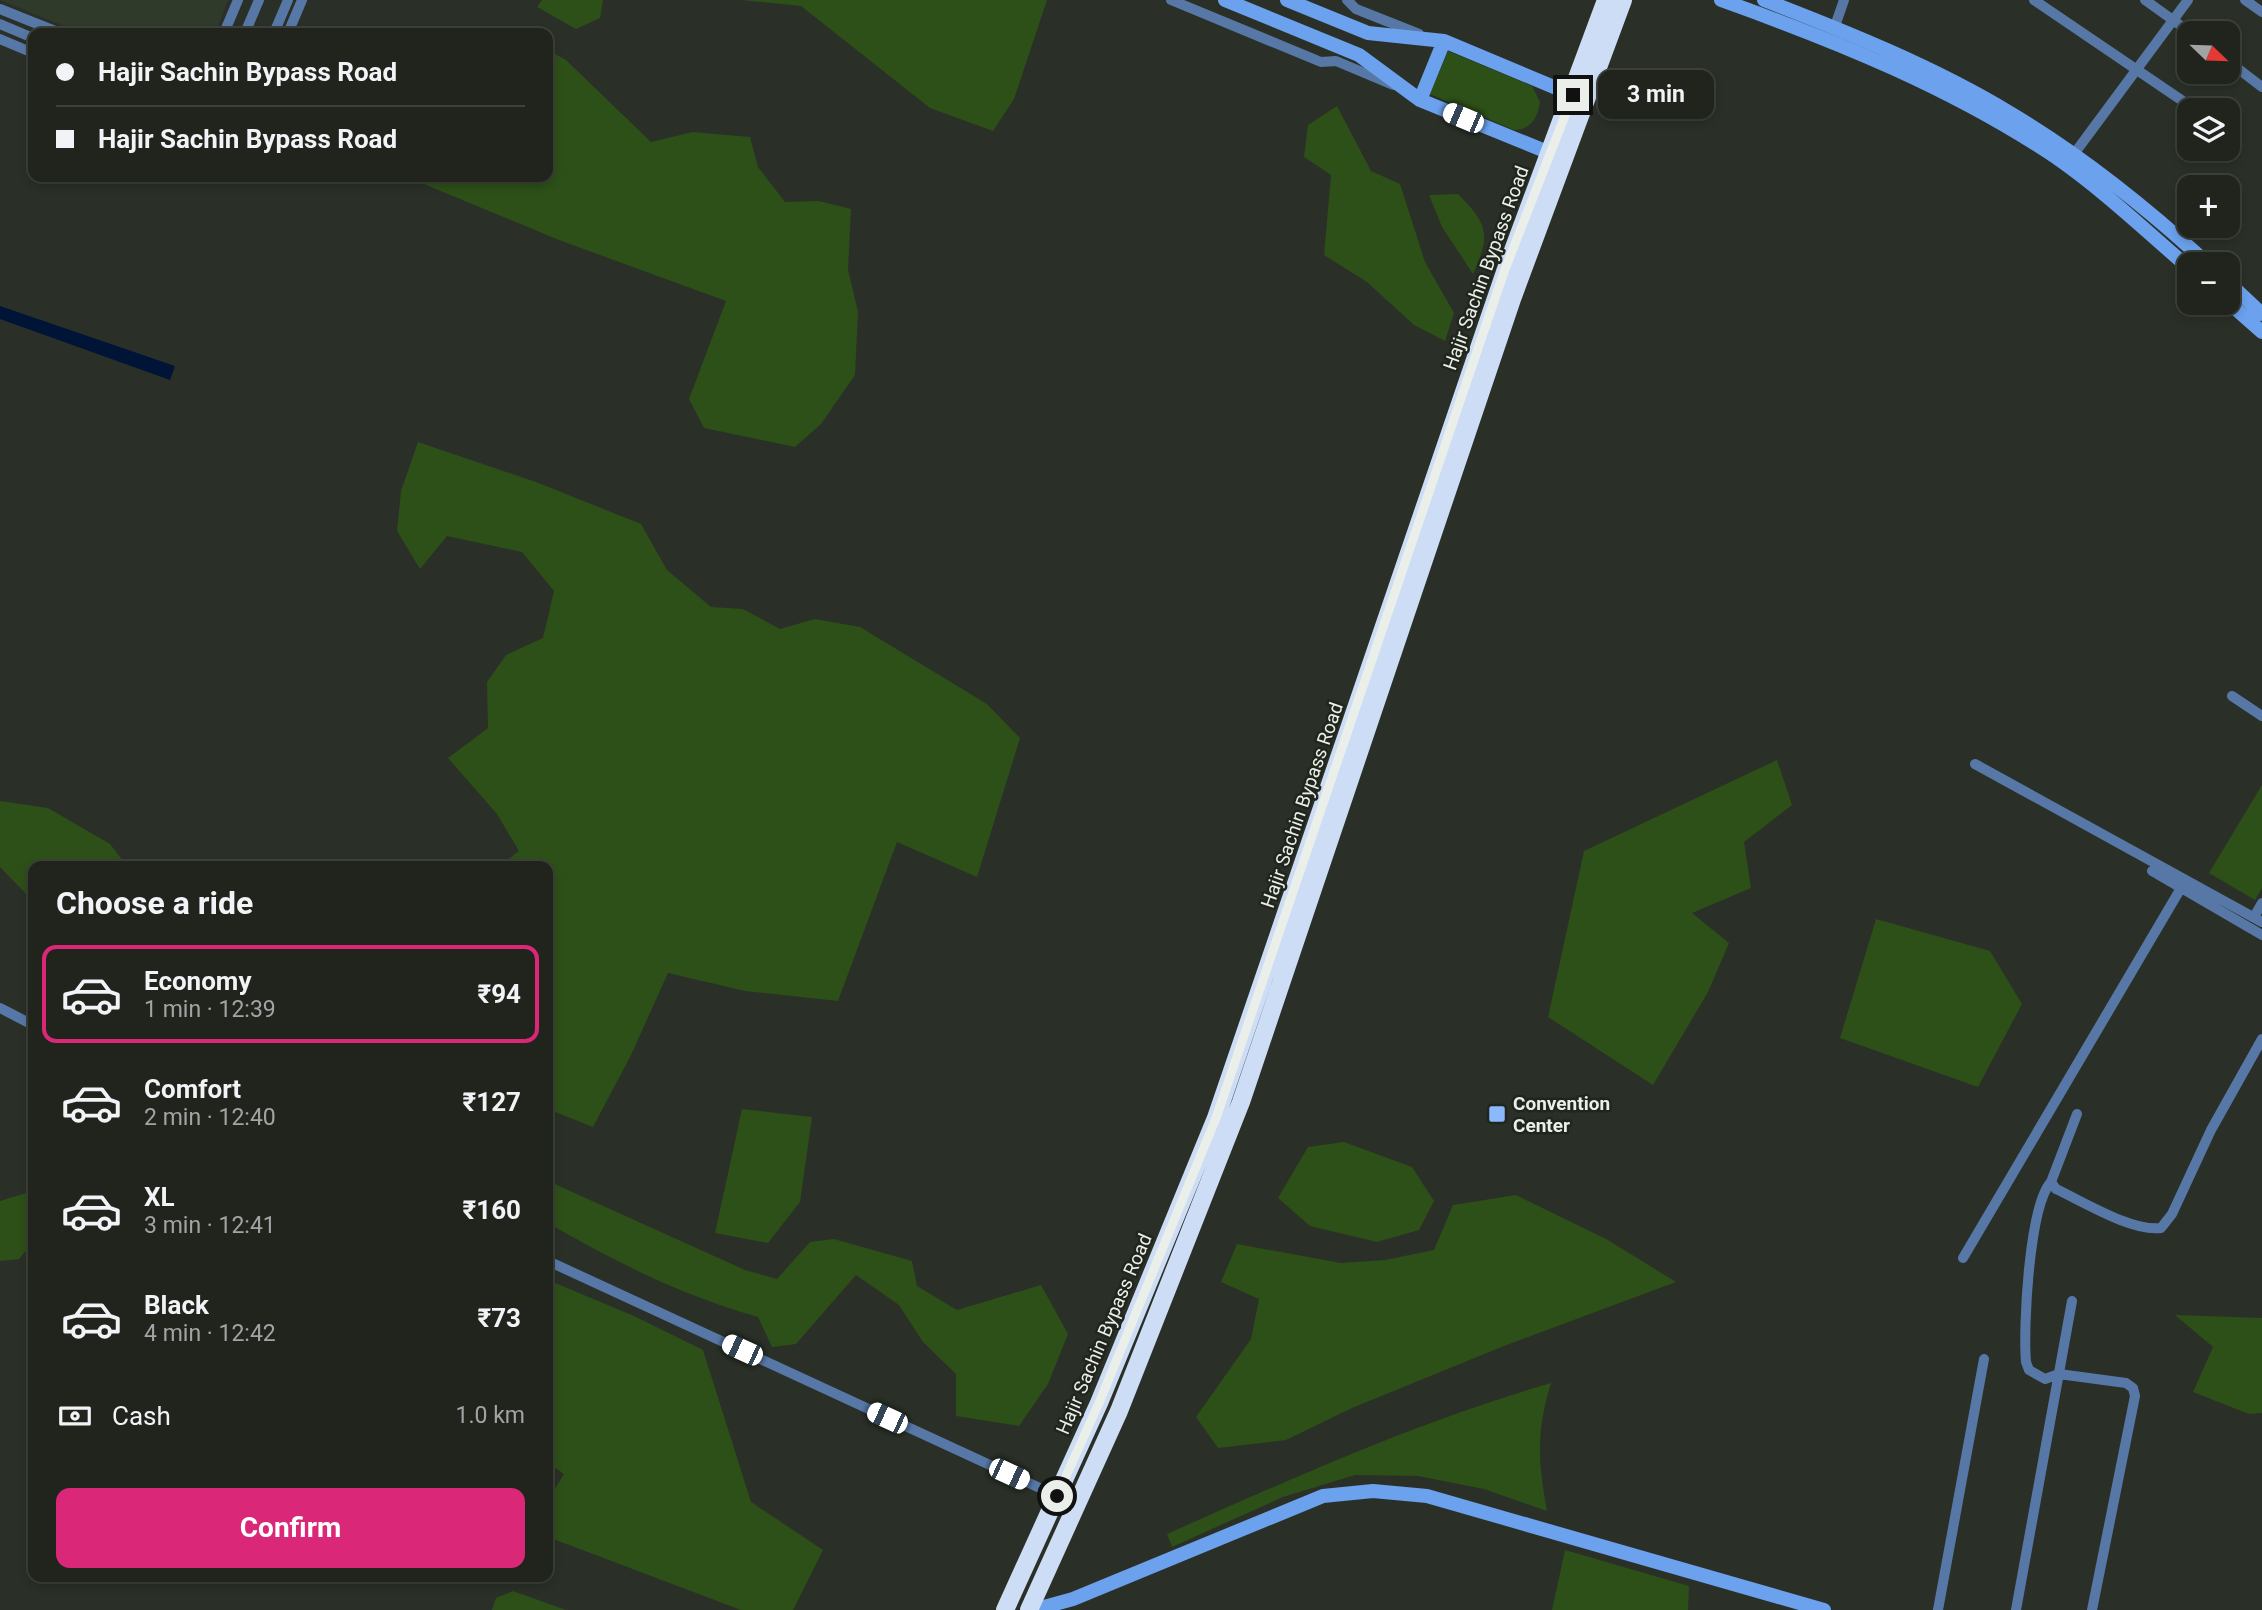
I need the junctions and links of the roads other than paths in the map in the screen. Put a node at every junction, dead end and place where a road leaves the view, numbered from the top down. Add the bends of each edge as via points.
1 (238, 0) edge
2 (259, 0) edge
3 (288, 0) edge
4 (302, 0) edge
5 (1171, 0) edge
6 (1225, 0) edge
7 (1287, 0) edge
8 (1348, 0) edge
9 (1606, 0) edge
10 (1623, 0) edge
11 (1721, 0) edge
12 (1764, 0) edge
13 (1844, 0) edge
14 (2034, 0) edge
15 (2145, 0) edge
16 (2188, 0) edge
17 (2245, 0) edge
18 (0, 9) edge
19 (2262, 12) edge
20 (2174, 20) junction
21 (2177, 22) edge
22 (0, 24) edge
23 (48, 28) edge
24 (226, 28) edge
25 (247, 28) edge
26 (276, 28) edge
27 (290, 28) edge
28 (1834, 29) junction
29 (28, 36) edge
30 (0, 39) edge
31 (1439, 41) junction
32 (28, 51) edge
33 (2240, 70) edge
34 (2138, 71) junction
35 (2262, 86) edge
36 (1573, 95) junction
37 (1415, 96) junction
38 (2178, 98) edge
39 (1550, 153) junction
40 (2074, 154) junction
41 (2193, 252) edge
42 (2177, 258) edge
43 (2240, 293) edge
44 (2240, 313) edge
45 (2262, 314) edge
46 (2262, 332) edge
47 (2232, 696) dead end
48 (2262, 716) edge
49 (1975, 764) dead end
50 (2152, 871) dead end
51 (2181, 888) junction
52 (2262, 902) edge
53 (2258, 919) edge
54 (2262, 935) edge
55 (0, 1008) edge
56 (28, 1022) edge
57 (2262, 1039) edge
58 (2077, 1114) dead end
59 (2051, 1182) junction
60 (1963, 1258) dead end
61 (553, 1263) edge
62 (2072, 1301) dead end
63 (1984, 1359) dead end
64 (2059, 1374) junction
65 (1057, 1496) junction
66 (1005, 1610) edge
67 (1030, 1610) edge
68 (1824, 1610) edge
69 (1938, 1610) edge
70 (2016, 1610) edge
71 (2092, 1610) edge

1 - 24 street
2 - 25 street
3 - 26 street
4 - 27 street
5 - 37 street via 1321,62 1336,61
6 - 37 street via 1359,55
7 - 31 street via 1368,33
8 - 31 street via 1356,9
9 - 36 highway, Hajir Sachin Bypass Road
10 - 67 highway via 1512,299 1241,1102 1119,1411
11 - 42 street via 1866,56 2003,124 2083,177
12 - 28 street
13 - 28 street
14 - 34 street
15 - 20 street
16 - 20 street
17 - 19 street
18 - 23 street
20 - 21 street
20 - 34 street
22 - 29 street
28 - 40 street via 1969,90
30 - 32 street
31 - 36 street
31 - 37 street
33 - 35 street
34 - 38 street
34 - 40 street
36 - 39 highway, Hajir Sachin Bypass Road
37 - 39 street
39 - 65 highway, Hajir Sachin Bypass Road via 1504,272 1216,1118
40 - 41 street
43 - 45 street
44 - 46 street
47 - 48 street
49 - 53 street
50 - 51 street
51 - 54 street
51 - 60 street
52 - 53 street
55 - 56 street
57 - 59 street via 2161,1228 2116,1217 2056,1189
58 - 59 street
59 - 64 street via 2040,1198 2025,1352 2029,1370 2038,1376 2045,1379
61 - 65 street
62 - 64 street
63 - 69 street
64 - 70 street
64 - 71 street via 2126,1383 2135,1396
65 - 66 highway, Hajir Sachin Bypass Road
67 - 68 street via 1073,1600 1323,1496 1373,1490 1427,1496

